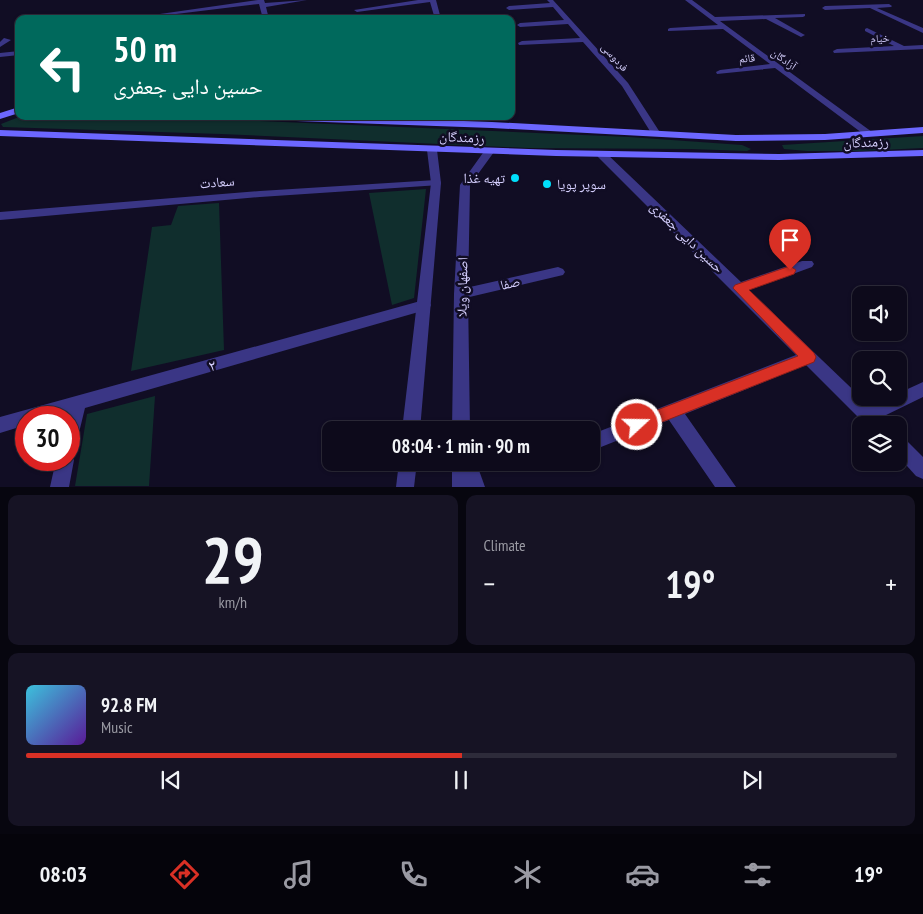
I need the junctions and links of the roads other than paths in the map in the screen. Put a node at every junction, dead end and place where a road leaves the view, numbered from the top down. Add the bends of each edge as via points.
1 (304, 0) edge
2 (432, 0) edge
3 (688, 0) edge
4 (262, 2) edge
5 (400, 2) edge
6 (552, 3) edge
7 (889, 6) dead end
8 (869, 7) junction
9 (509, 8) dead end
10 (825, 8) dead end
11 (357, 10) dead end
12 (172, 13) edge
13 (157, 15) edge
14 (265, 15) edge
15 (437, 15) edge
16 (803, 15) dead end
17 (768, 17) junction
18 (713, 19) junction
19 (569, 22) junction
20 (923, 22) edge
21 (906, 23) junction
22 (520, 25) dead end
23 (724, 28) junction
24 (670, 30) dead end
25 (868, 30) dead end
26 (923, 31) edge
27 (801, 35) dead end
28 (7, 40) dead end
29 (585, 40) junction
30 (522, 43) dead end
31 (0, 45) edge
32 (923, 48) edge
33 (904, 49) junction
34 (837, 51) dead end
35 (15, 54) edge
36 (0, 56) edge
37 (776, 66) junction
38 (720, 72) dead end
39 (0, 109) edge
40 (15, 110) edge
41 (15, 111) edge
42 (0, 116) edge
43 (463, 120) edge
44 (923, 130) edge
45 (0, 133) edge
46 (656, 134) junction
47 (869, 134) junction
48 (432, 150) junction
49 (489, 152) junction
50 (923, 153) edge
51 (602, 155) junction
52 (436, 183) junction
53 (0, 216) edge
54 (807, 264) dead end
55 (558, 272) dead end
56 (739, 288) junction
57 (461, 294) junction
58 (424, 305) junction
59 (809, 357) junction
60 (923, 389) edge
61 (78, 404) joint
62 (673, 411) junction
63 (869, 416) edge
64 (879, 416) edge
65 (412, 421) edge
66 (461, 421) edge
67 (0, 424) edge
68 (601, 439) dead end
69 (907, 454) edge
70 (923, 470) edge
71 (62, 471) edge
72 (407, 471) edge
73 (461, 471) edge
74 (470, 471) edge
75 (59, 486) edge
76 (405, 486) edge
77 (461, 486) edge
78 (476, 486) edge
79 (727, 486) edge

1 - 4 street
2 - 5 street
2 - 15 street
3 - 18 street, آزادگان
4 - 12 street
4 - 14 street
5 - 11 street
6 - 9 street
6 - 19 street, فردوسی
7 - 8 street
8 - 10 street
8 - 21 street
12 - 13 street
16 - 17 street
17 - 18 street
17 - 27 street
18 - 23 street, آزادگان
19 - 22 street
19 - 29 street, فردوسی
20 - 21 street
21 - 26 street
23 - 24 street
23 - 37 street, آزادگان
25 - 33 street
28 - 31 street
29 - 30 street
29 - 46 street, فردوسی via 625,85
32 - 33 street, خیام
33 - 34 street, خیام
35 - 36 street
37 - 38 street, قائم
37 - 47 street, آزادگان
39 - 40 main road
41 - 42 main road
43 - 46 main road, رزمندگان
44 - 47 main road, رزمندگان
45 - 48 main road, رزمندگان
46 - 47 main road, رزمندگان via 736,138
48 - 49 main road, رزمندگان
48 - 52 street
49 - 51 main road, رزمندگان
49 - 57 street, اصفهان ویلا via 465,185
50 - 51 main road, رزمندگان via 856,157
51 - 56 street, حسین دایی جعفری
52 - 53 street, سعادت
52 - 58 street
54 - 56 street
55 - 57 street, صفا
56 - 59 street, حسین دایی جعفری
57 - 66 street, اصفهان ویلا
58 - 61 street, ۲
58 - 65 street
59 - 62 street
59 - 63 street, حسین دایی جعفری
60 - 64 street
61 - 67 street, ۲
62 - 68 street
62 - 79 street
69 - 70 street
71 - 75 street
72 - 76 street
73 - 77 street
74 - 78 street

